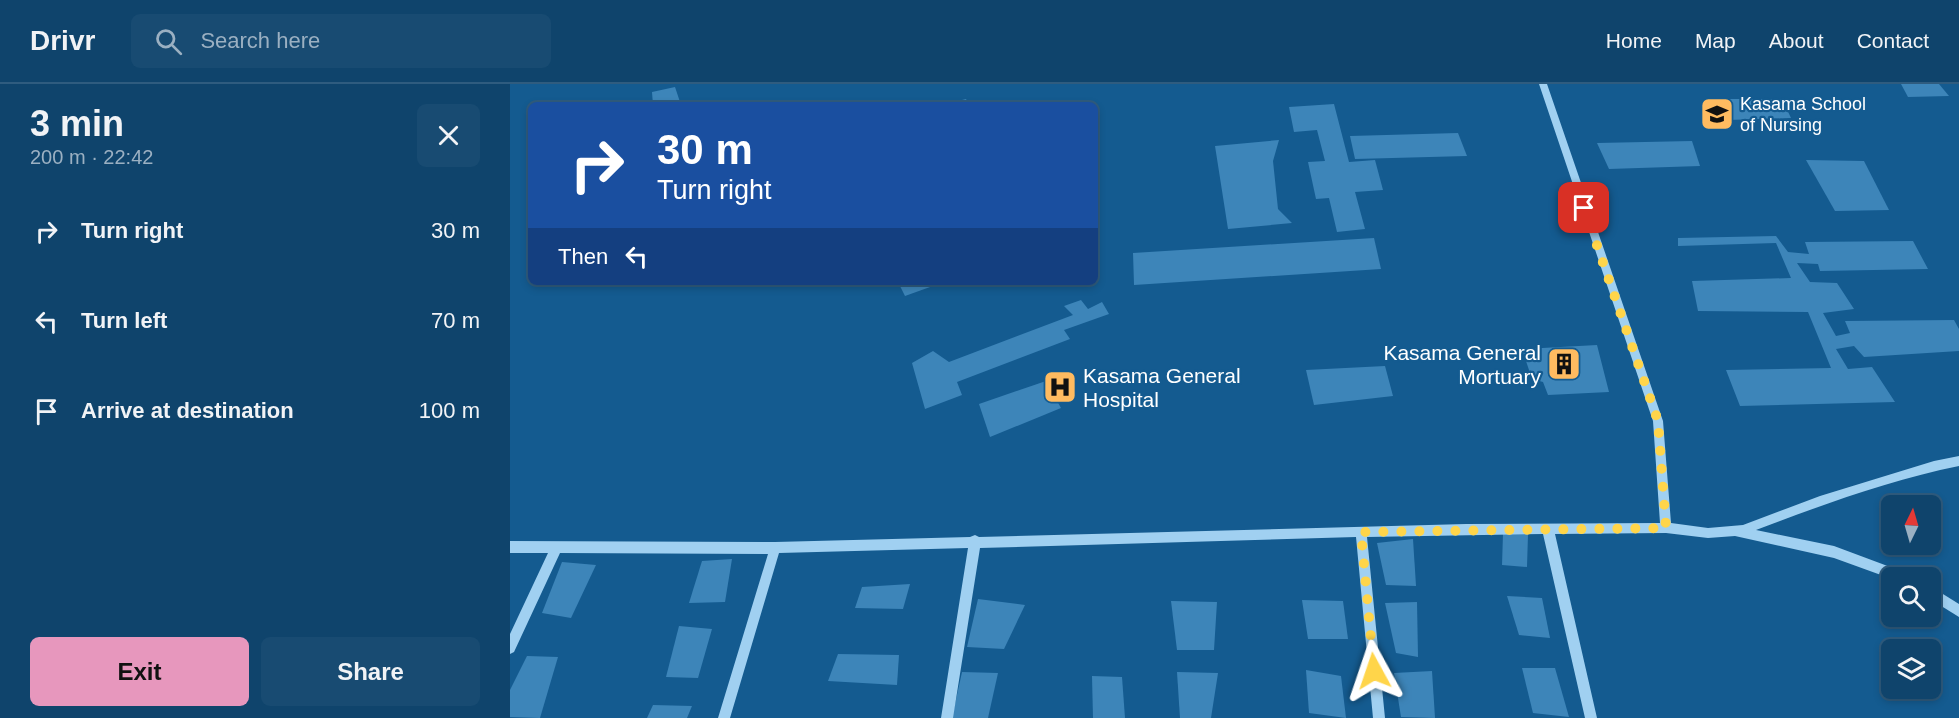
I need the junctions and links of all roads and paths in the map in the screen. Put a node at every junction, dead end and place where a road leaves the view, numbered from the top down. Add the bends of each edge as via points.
1 (1544, 84) edge
2 (1959, 461) edge
3 (1666, 528) junction
4 (1548, 529) junction
5 (1734, 531) junction
6 (1361, 532) junction
7 (975, 540) junction
8 (510, 547) edge
9 (556, 548) junction
10 (775, 548) junction
11 (1881, 569) edge
12 (1941, 599) edge
13 (1959, 611) edge
14 (510, 648) edge
15 (724, 718) edge
16 (946, 718) edge
17 (1379, 718) edge
18 (1591, 718) edge

1 - 3 street via 1658,421
2 - 5 street via 1820,501
3 - 4 street
3 - 5 street via 1708,533
4 - 6 street
4 - 18 street
5 - 11 street via 1834,552
6 - 7 street
6 - 17 street
7 - 10 street
7 - 16 street
8 - 9 street
9 - 10 street
9 - 14 street
10 - 15 street
12 - 13 street

